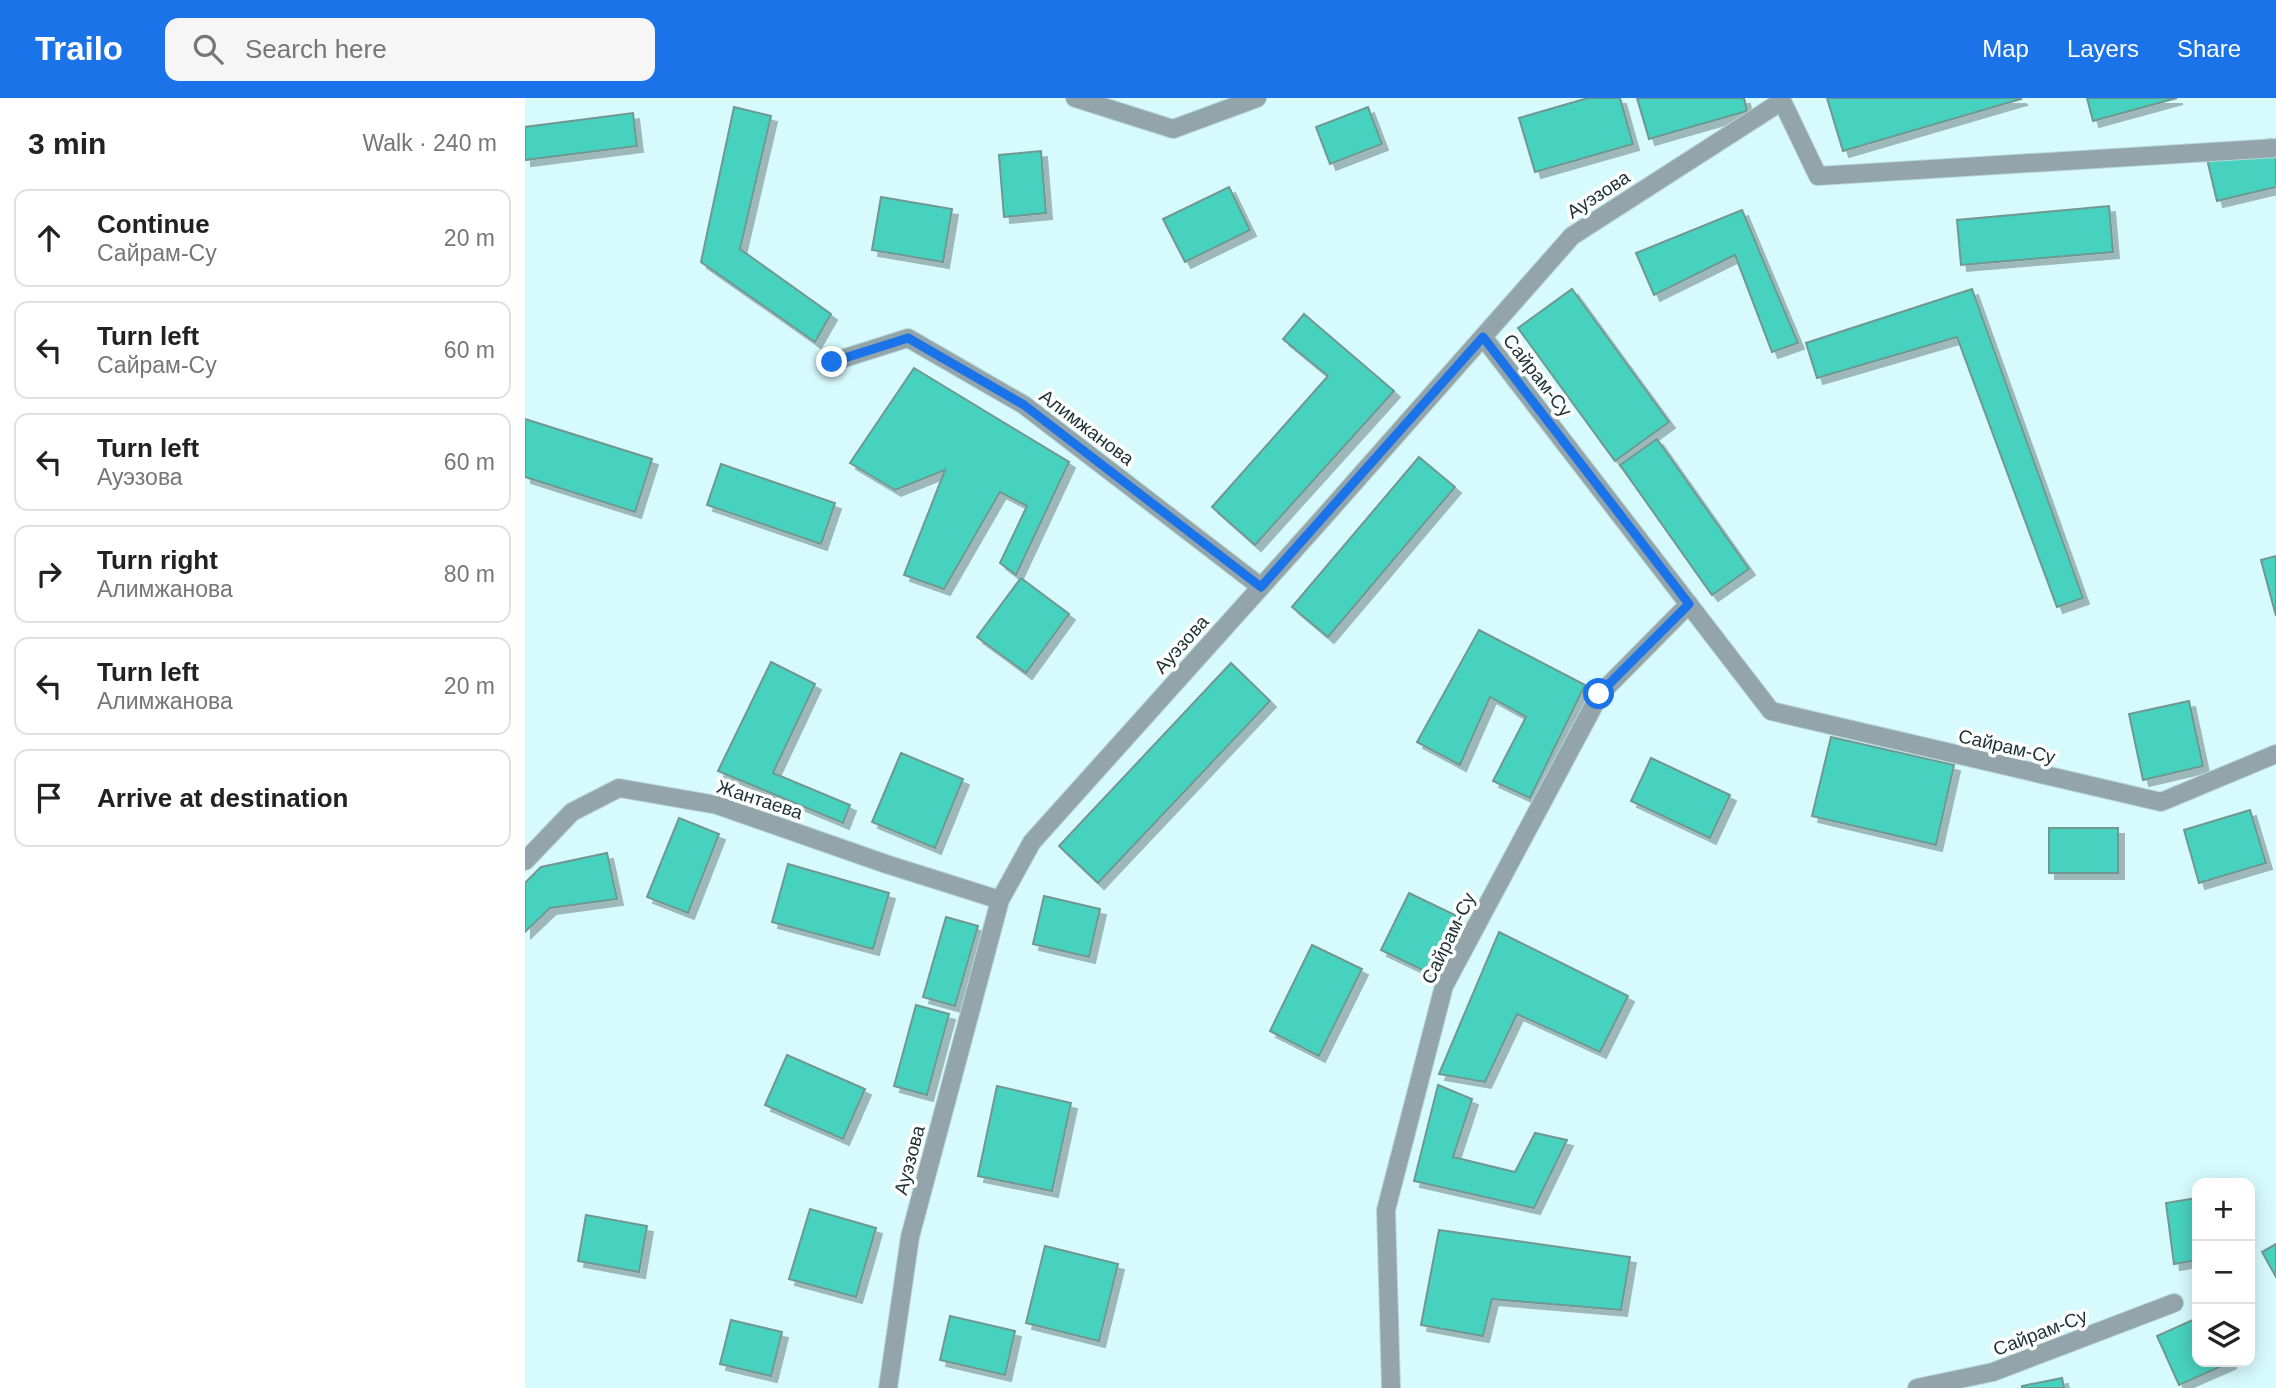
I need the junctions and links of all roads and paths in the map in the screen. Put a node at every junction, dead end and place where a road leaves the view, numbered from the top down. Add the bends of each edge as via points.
1 (1075, 98) edge
2 (1257, 98) edge
3 (2276, 148) edge
4 (1483, 337) junction
5 (832, 362) dead end
6 (1261, 587) junction
7 (1689, 604) junction
8 (2276, 754) edge
9 (525, 861) edge
10 (1000, 900) junction
11 (2174, 1303) dead end
12 (888, 1388) edge
13 (1391, 1388) edge
14 (1917, 1388) edge

1 - 2 street via 1173,129
3 - 4 street, Ауэзова via 1818,176 1782,101 1572,236
4 - 6 street, Ауэзова
4 - 7 street, Сайрам-Су
5 - 6 street, Алимжанова via 908,338 1024,405
6 - 10 street, Ауэзова via 1032,842
7 - 8 street, Сайрам-Су via 1771,711 2161,802
7 - 13 street, Сайрам-Су via 1599,694 1444,986 1387,1210
9 - 10 street, Жантаева via 572,812 619,788 717,805
10 - 12 street, Ауэзова via 911,1237
11 - 14 street, Сайрам-Су via 1993,1372

